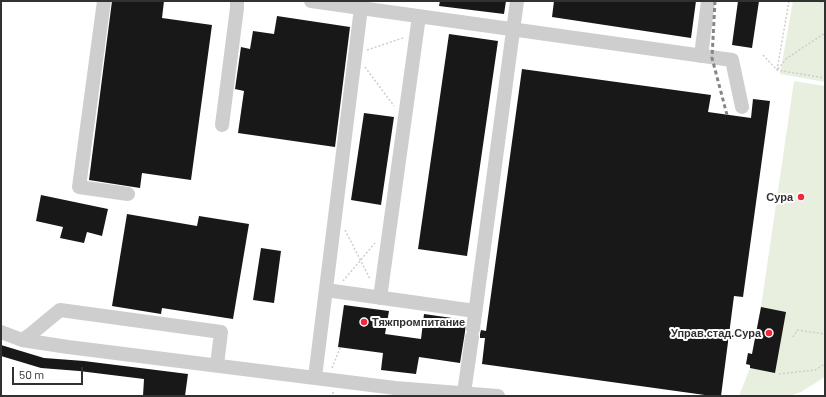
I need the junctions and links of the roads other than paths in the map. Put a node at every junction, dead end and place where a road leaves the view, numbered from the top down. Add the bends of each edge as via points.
1 (104, 1) edge
2 (237, 1) edge
3 (311, 1) edge
4 (517, 1) edge
5 (708, 1) edge
6 (370, 6) edge
7 (419, 16) junction
8 (514, 30) junction
9 (701, 56) junction
10 (742, 107) dead end
11 (222, 125) dead end
12 (128, 194) dead end
13 (326, 290) junction
14 (380, 298) junction
15 (476, 312) junction
16 (1, 332) edge
17 (22, 340) junction
18 (217, 365) junction
19 (316, 377) junction
20 (464, 393) junction
21 (498, 396) edge

1 - 12 street via 79,187
2 - 11 street
3 - 6 street
4 - 8 street
5 - 9 street
6 - 7 street
6 - 13 street via 355,54
7 - 8 street
7 - 14 street
8 - 9 street
8 - 15 street
9 - 10 street via 732,60
13 - 14 street
13 - 19 street
14 - 15 street
15 - 20 street
16 - 17 street
17 - 18 street
17 - 18 street via 60,310 221,332
18 - 19 street
19 - 20 street via 395,388
20 - 21 street

